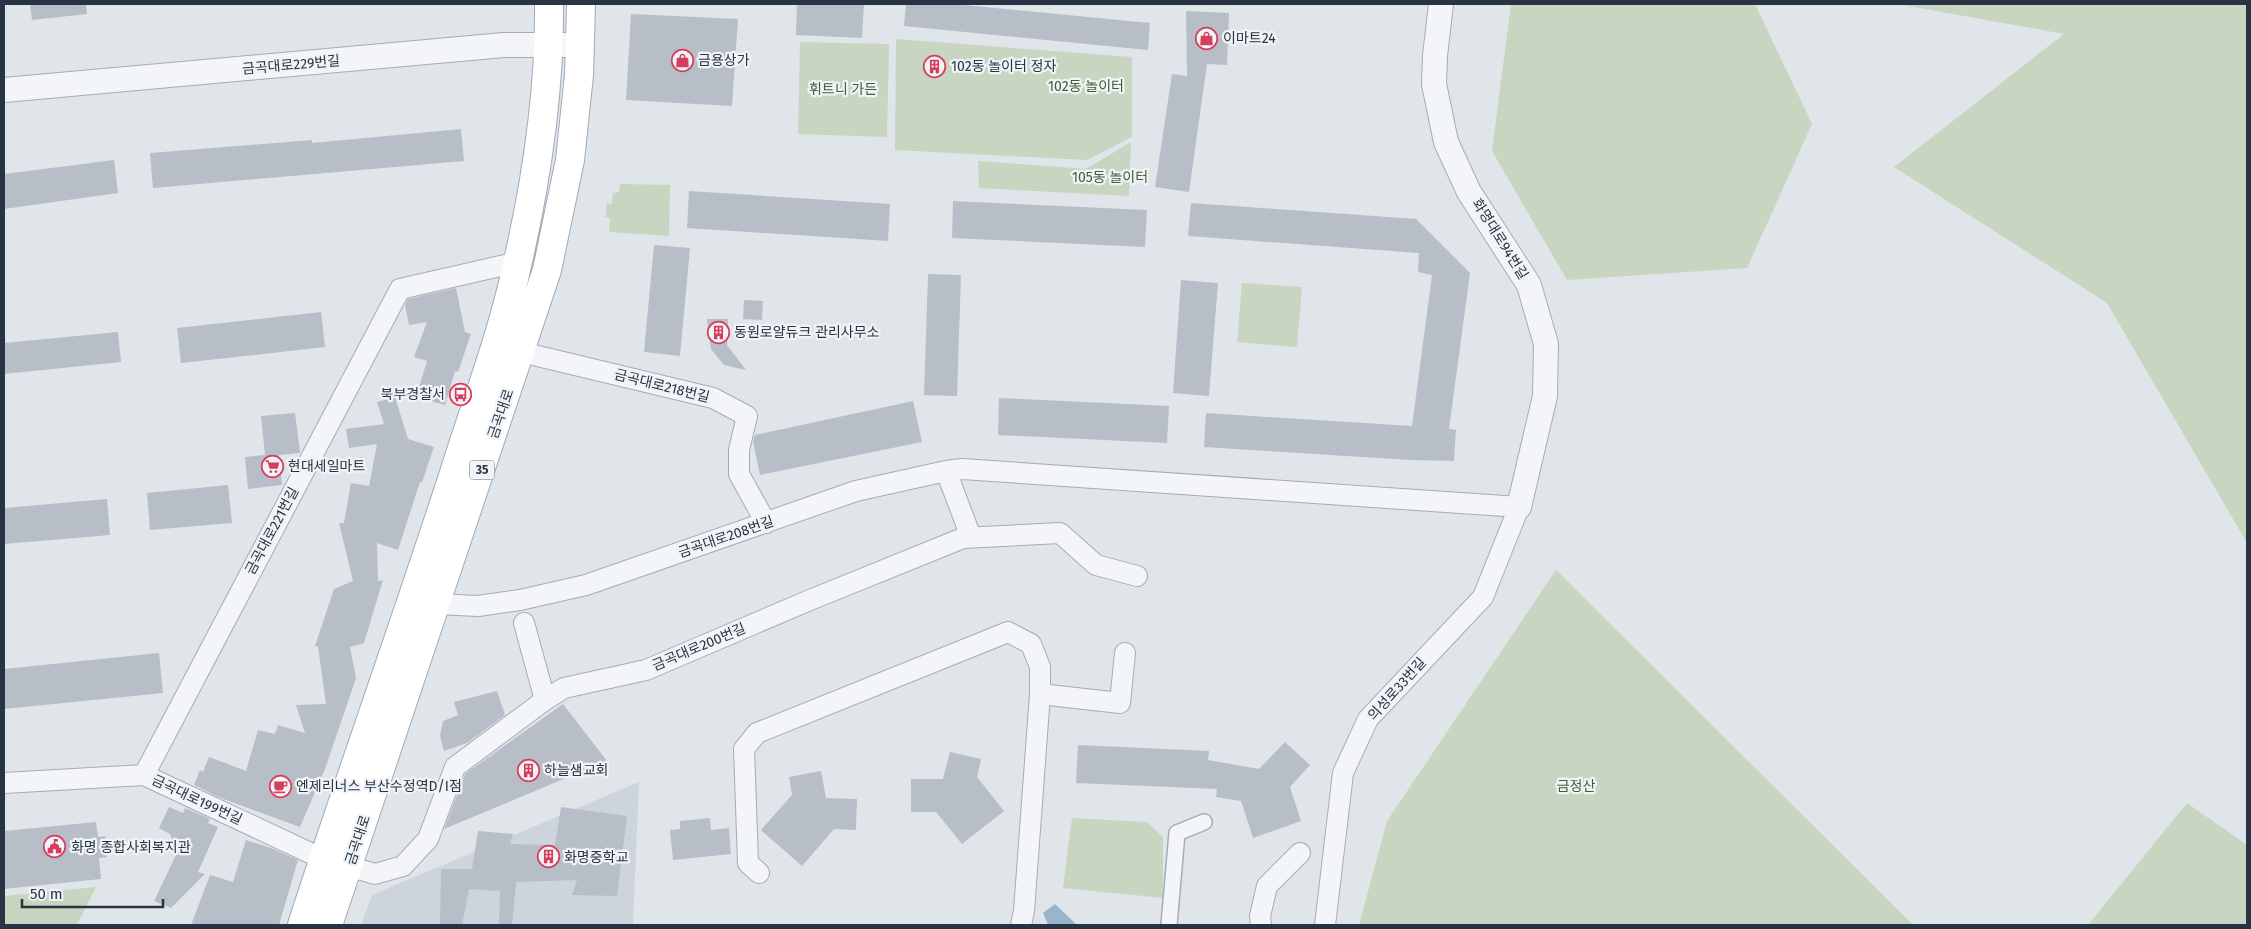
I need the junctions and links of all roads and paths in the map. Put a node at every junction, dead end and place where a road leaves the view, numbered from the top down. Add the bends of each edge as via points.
1 (549, 4) edge
2 (580, 4) edge
3 (1441, 4) edge
4 (550, 44) junction
5 (579, 45) junction
6 (4, 90) edge
7 (518, 262) junction
8 (521, 352) junction
9 (946, 471) junction
10 (1519, 507) junction
11 (766, 524) junction
12 (971, 537) junction
13 (1137, 576) dead end
14 (436, 604) junction
15 (524, 622) dead end
16 (1125, 653) dead end
17 (1040, 694) junction
18 (546, 700) junction
19 (144, 775) junction
20 (4, 783) edge
21 (1204, 822) dead end
22 (1300, 853) dead end
23 (323, 859) junction
24 (349, 868) junction
25 (758, 873) dead end
26 (302, 925) edge
27 (328, 925) edge
28 (1021, 925) edge
29 (1169, 925) edge
30 (1261, 925) edge
31 (1325, 925) edge

1 - 4 main road, 금곡대로 / 35
2 - 5 main road, 금곡대로 / 35
3 - 10 street, 화명대로94번길 via 1434,84 1446,142 1470,192 1529,285 1546,344 1545,396
4 - 5 street, 금곡대로229번길
4 - 6 street, 금곡대로229번길 via 504,45
4 - 7 main road, 금곡대로 / 35 via 542,133
5 - 8 main road, 금곡대로 / 35 via 570,160 547,270
7 - 19 street, 금곡대로221번길 via 400,289
7 - 23 main road, 금곡대로 / 35 via 501,327 406,618
8 - 11 street, 금곡대로218번길 via 714,398 747,416 739,450 740,474
8 - 14 main road, 금곡대로 / 35
9 - 10 street, 금곡대로208번길 via 962,469
9 - 11 street, 금곡대로208번길 via 856,491
9 - 12 street
10 - 31 street, 의성로33번길 via 1483,597 1368,718 1343,773
11 - 14 street, 금곡대로208번길 via 586,585 503,603 478,606
12 - 13 street, 금곡대로200번길 via 1060,533 1096,565
12 - 18 street, 금곡대로200번길 via 810,600 646,670 564,688
14 - 24 main road, 금곡대로 / 35
15 - 18 street
16 - 17 street via 1120,702
17 - 25 street via 1040,668 1031,644 1008,632 757,733 744,749 748,863
17 - 28 street
18 - 24 street, 금곡대로200번길 via 455,767 428,840 402,866 375,874
19 - 20 street, 금곡대로199번길
19 - 23 street, 금곡대로199번길
21 - 29 street via 1177,833
22 - 30 street via 1267,886
23 - 24 street, 금곡대로200번길
23 - 26 main road, 금곡대로 / 35
24 - 27 main road, 금곡대로 / 35

